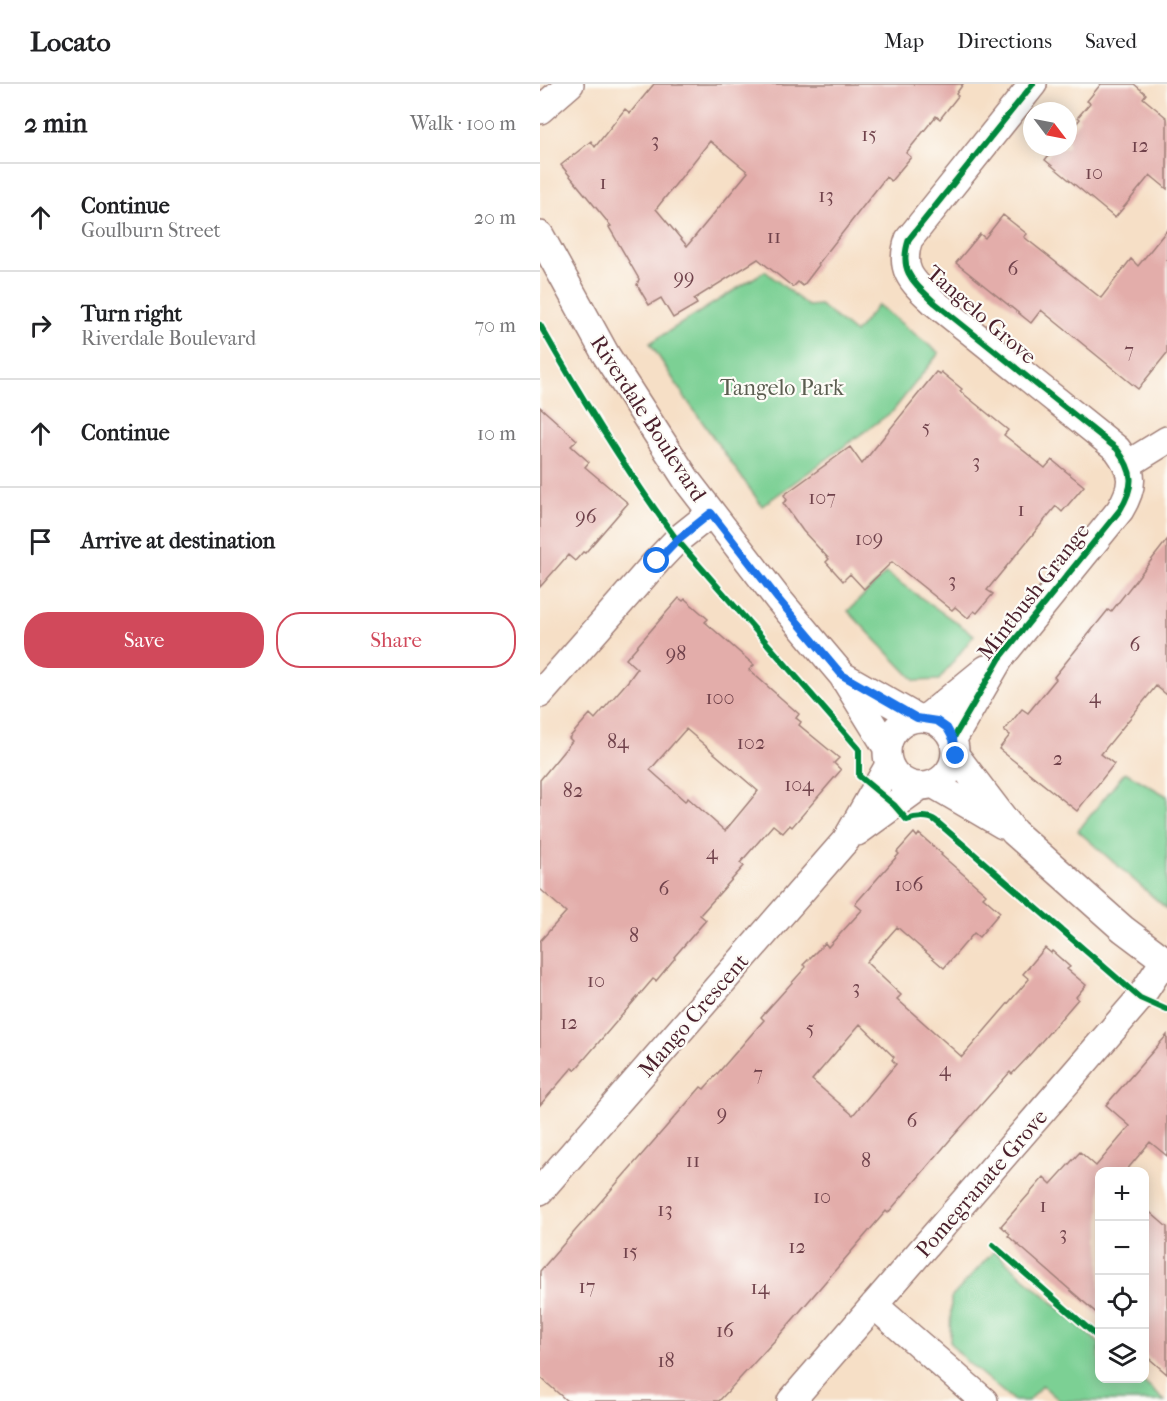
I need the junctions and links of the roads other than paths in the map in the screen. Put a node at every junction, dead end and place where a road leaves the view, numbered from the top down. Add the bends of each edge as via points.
1 (570, 84) edge
2 (1033, 84) edge
3 (540, 110) edge
4 (540, 235) edge
5 (1167, 440) edge
6 (1128, 464) junction
7 (711, 513) junction
8 (999, 658) junction
9 (842, 675) junction
10 (540, 694) edge
11 (922, 718) junction
12 (954, 747) junction
13 (888, 757) junction
14 (926, 786) junction
15 (1014, 832) junction
16 (846, 840) junction
17 (1166, 961) edge
18 (540, 1191) edge
19 (874, 1305) junction
20 (791, 1401) edge
21 (984, 1401) edge

1 - 3 street
2 - 6 street, Tangelo Grove via 909,239 904,253 906,268 914,283 935,303 1117,449
4 - 7 street, Riverdale Boulevard via 606,355
5 - 6 street
6 - 8 street, Mintbush Grange via 1129,495 1120,510
7 - 9 street, Riverdale Boulevard
7 - 10 street via 657,561
8 - 11 street, Mintbush Grange
8 - 12 street, Mintbush Grange
9 - 11 street, Riverdale Boulevard
9 - 13 street, Riverdale Boulevard
11 - 12 street via 947,728
11 - 13 street via 906,721 897,728 890,737
12 - 14 street via 948,774
12 - 15 street
13 - 14 street via 901,780
13 - 16 street, Mango Crescent
14 - 15 street
14 - 16 street, Mango Crescent
15 - 17 street via 1123,929
16 - 18 street, Mango Crescent
17 - 19 street, Pomegranate Grove via 1140,998
19 - 20 street, Pomegranate Grove
19 - 21 street

